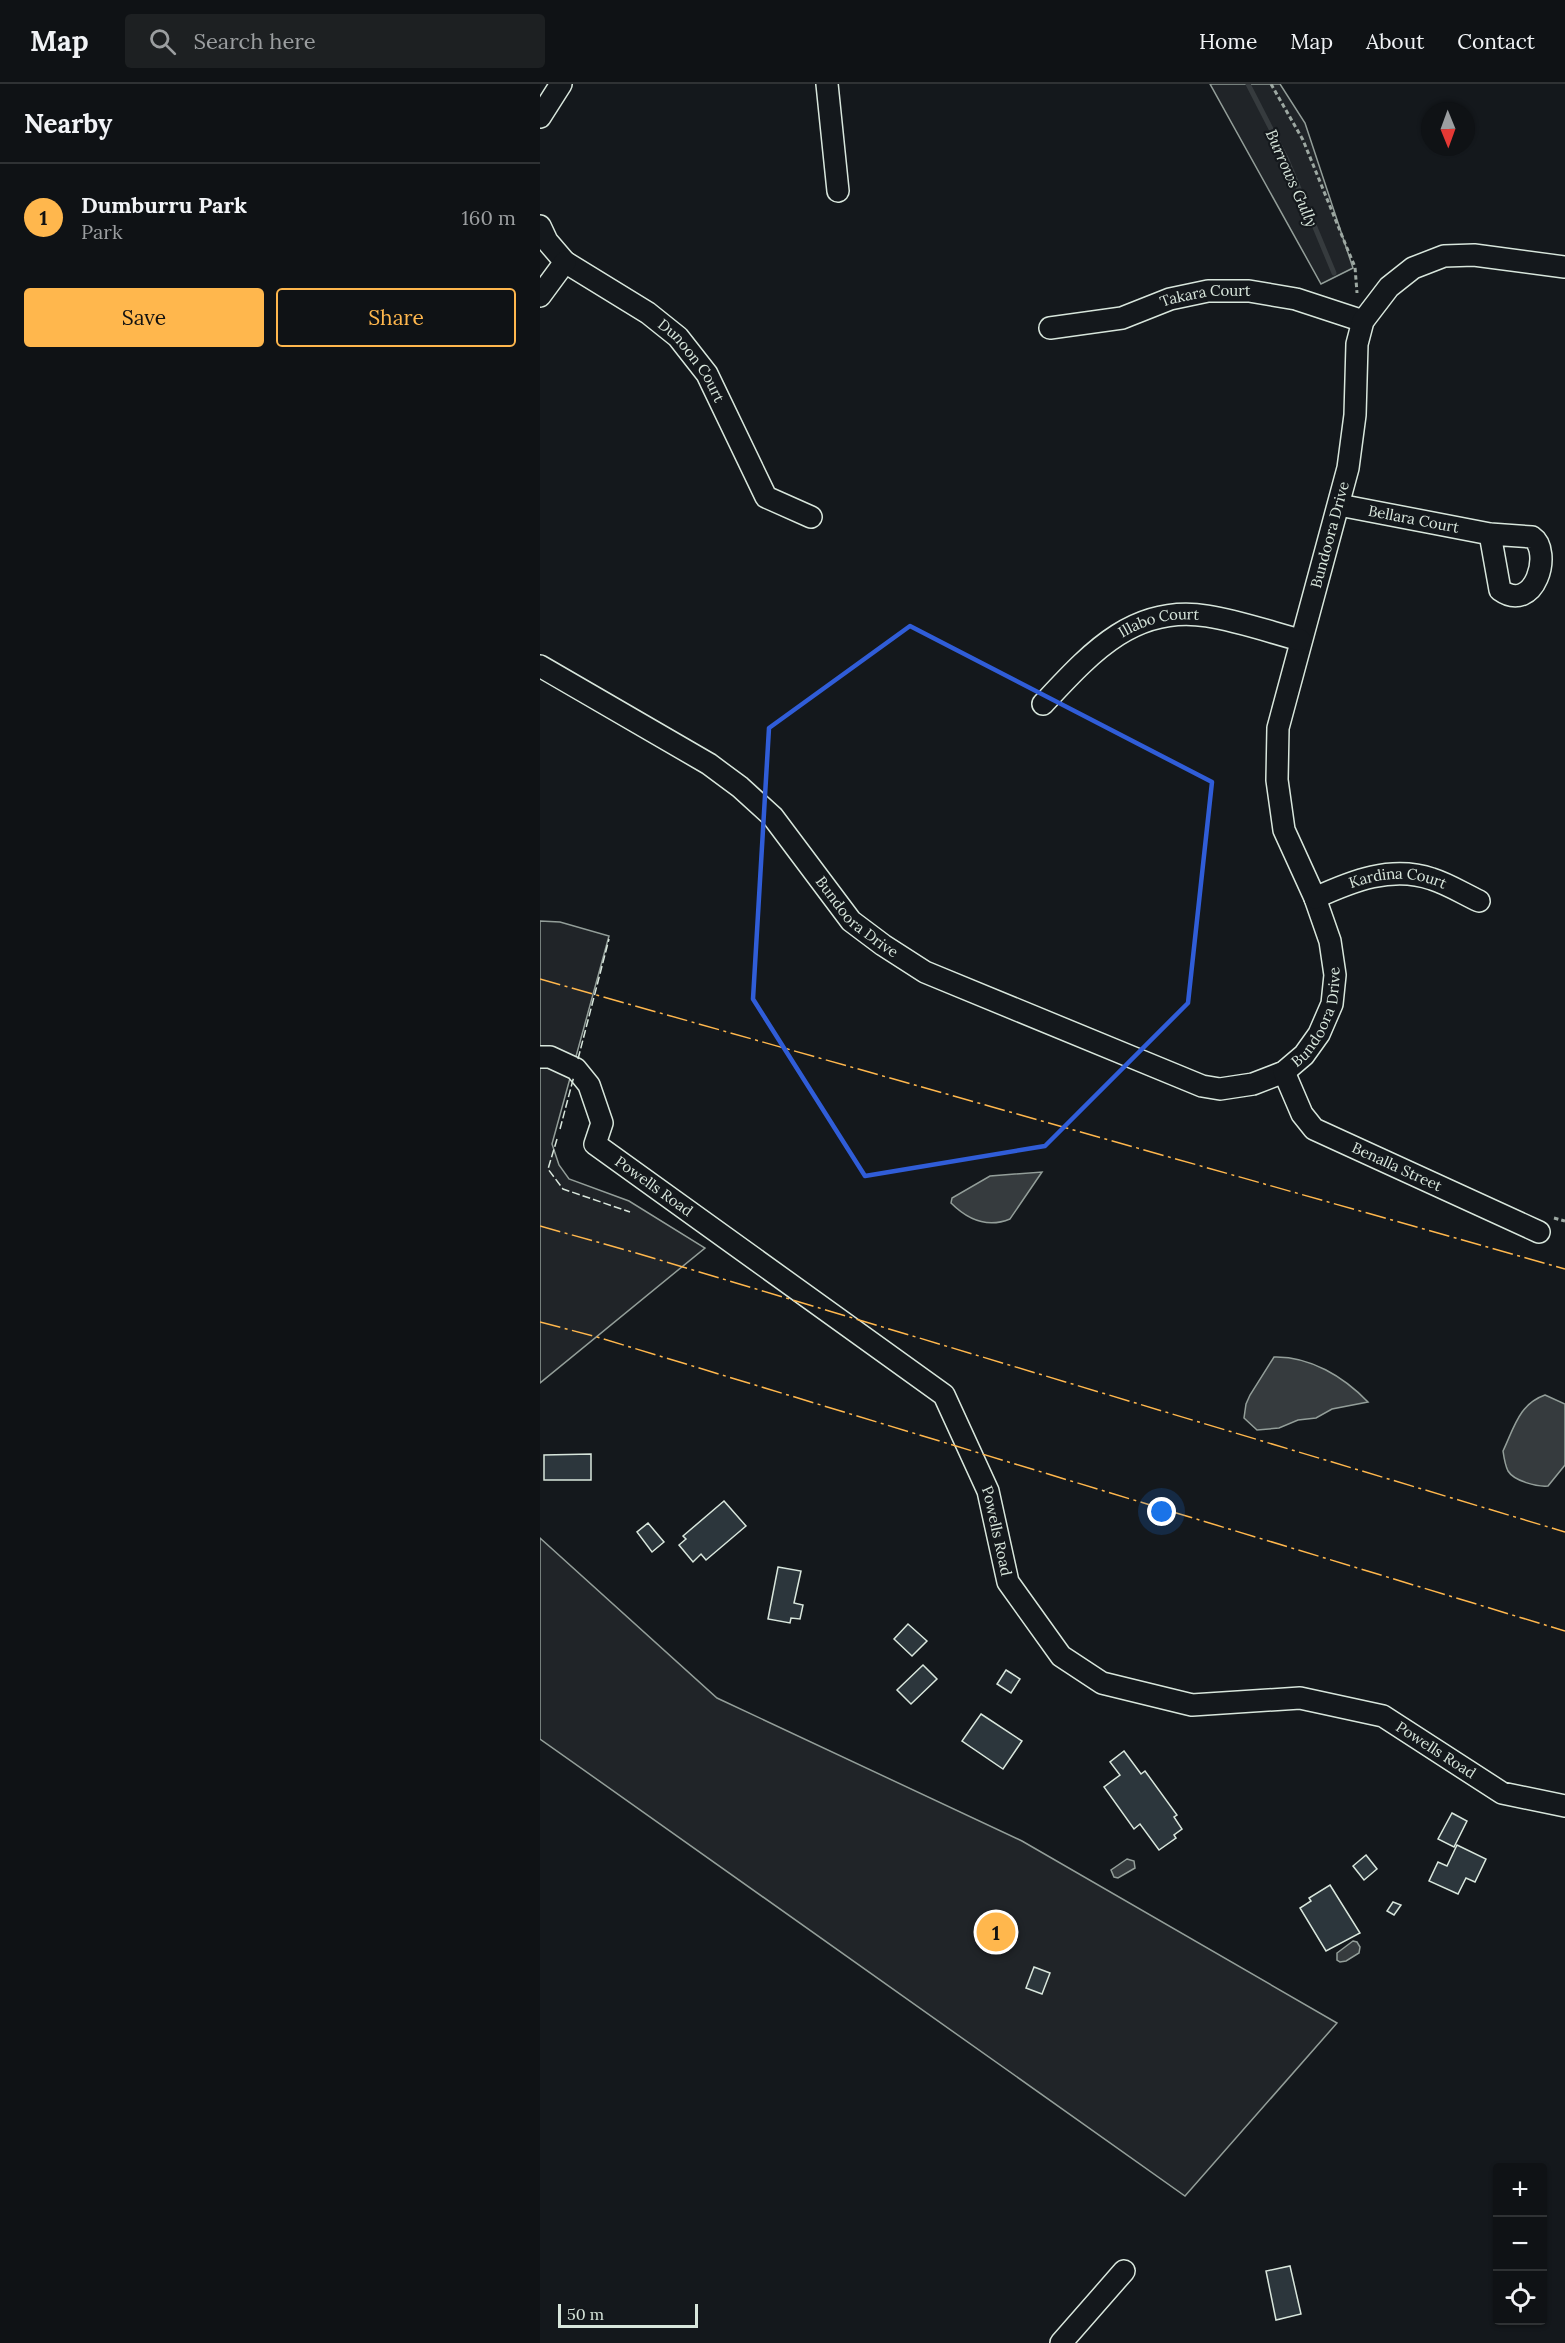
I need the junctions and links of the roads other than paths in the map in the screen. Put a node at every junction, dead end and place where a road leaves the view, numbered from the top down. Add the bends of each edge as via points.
1 (561, 84) edge
2 (827, 84) edge
3 (541, 112) edge
4 (838, 191) dead end
5 (540, 226) edge
6 (565, 262) junction
7 (1565, 267) edge
8 (540, 296) edge
9 (1363, 321) junction
10 (1050, 327) dead end
11 (1339, 505) junction
12 (811, 517) dead end
13 (1490, 534) dead end
14 (1300, 640) junction
15 (540, 666) edge
16 (1042, 705) dead end
17 (1315, 898) junction
18 (1479, 901) dead end
19 (540, 1057) edge
20 (1284, 1072) junction
21 (1539, 1232) dead end
22 (1565, 1806) edge
23 (1124, 2271) dead end
24 (1061, 2343) edge

1 - 3 street
2 - 4 street
5 - 6 street, Dunoon Court
6 - 8 street
6 - 12 street, Dunoon Court via 648,313 678,337 707,374 766,497
7 - 9 street, Bundoora Drive via 1474,255 1444,256 1413,268 1389,287
9 - 10 street, Takara Court via 1296,299 1249,291 1208,291 1170,299 1122,318
9 - 11 street, Bundoora Drive via 1357,344 1355,415
11 - 13 street, Bellara Court
11 - 14 street, Bundoora Drive
14 - 16 street, Illabo Court via 1207,616 1177,614 1152,618 1107,642
14 - 17 street, Bundoora Drive via 1278,728 1276,780 1284,830
15 - 20 street, Bundoora Drive via 740,787 773,817 851,921 924,972 1202,1086 1220,1089 1253,1084
17 - 18 street, Kardina Court via 1349,882 1399,872 1432,878
17 - 20 street, Bundoora Drive via 1330,941 1335,975 1332,1004 1319,1034 1304,1055
19 - 22 street, Powells Road via 550,1057 576,1069 589,1085 602,1123 596,1144 944,1395 988,1491 1008,1582 1061,1656 1102,1683 1192,1705 1300,1698 1383,1716 1502,1793
20 - 21 street, Benalla Street via 1302,1114 1314,1129
23 - 24 street

